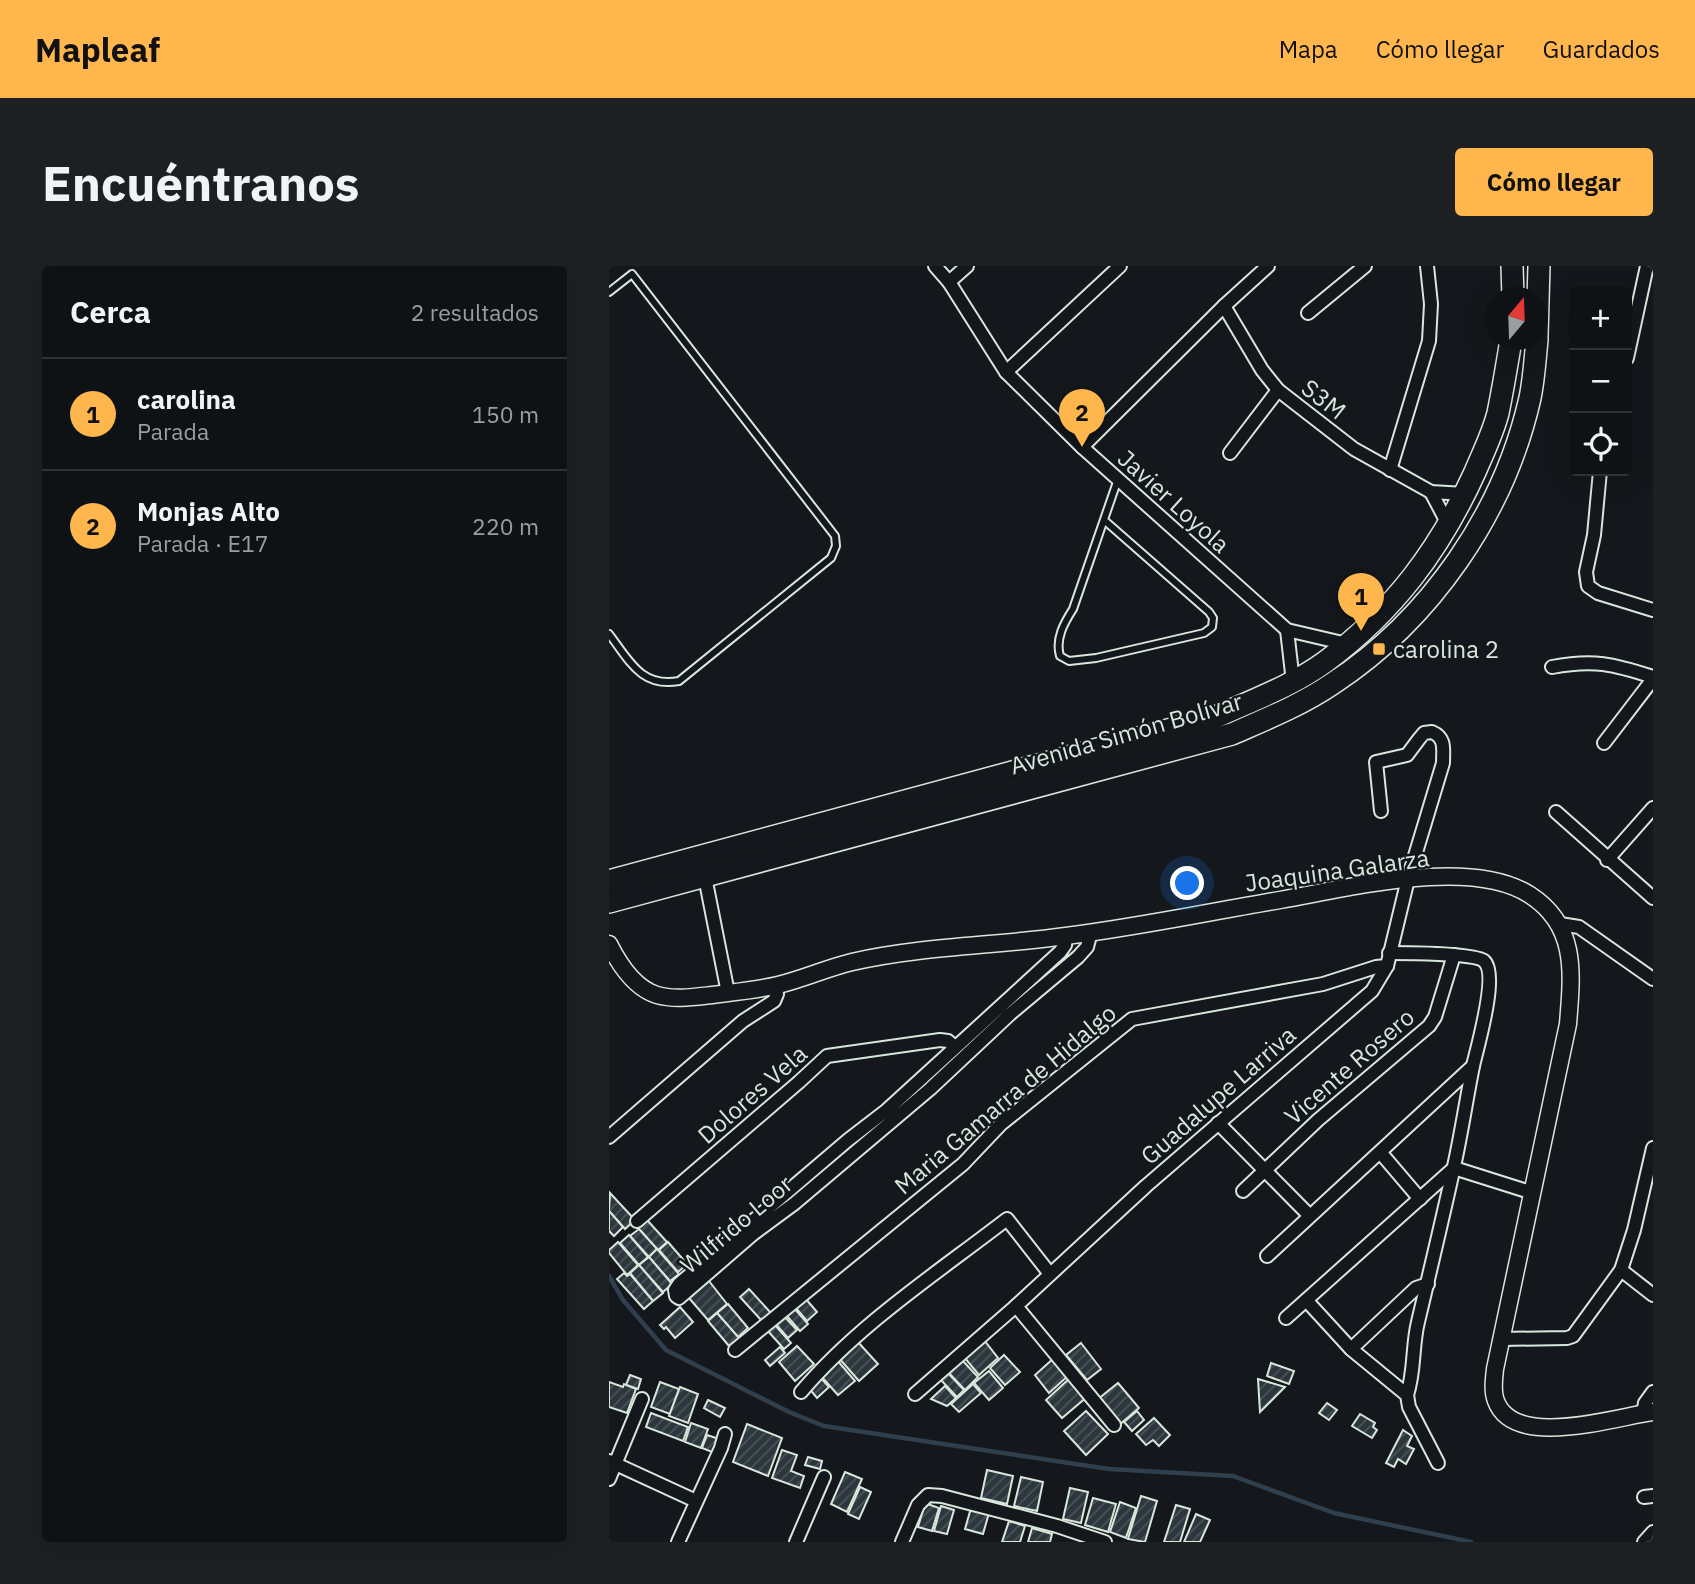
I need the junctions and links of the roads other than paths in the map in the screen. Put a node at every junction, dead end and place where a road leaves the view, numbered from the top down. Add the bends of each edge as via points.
1 (627, 266) edge
2 (935, 266) edge
3 (967, 266) edge
4 (1120, 266) edge
5 (1269, 266) edge
6 (1365, 266) edge
7 (1427, 266) edge
8 (1511, 266) edge
9 (1539, 266) edge
10 (1647, 266) edge
11 (632, 274) junction
12 (949, 282) junction
13 (1512, 287) edge
14 (1538, 287) edge
15 (609, 292) edge
16 (1224, 306) junction
17 (1308, 313) dead end
18 (1509, 350) edge
19 (1536, 350) edge
20 (1629, 350) edge
21 (1006, 372) junction
22 (1278, 390) junction
23 (1082, 447) junction
24 (1230, 453) dead end
25 (1391, 470) junction
26 (1600, 476) edge
27 (1118, 479) junction
28 (1431, 492) junction
29 (1465, 494) junction
30 (1104, 520) junction
31 (1449, 526) junction
32 (1653, 610) edge
33 (1287, 630) junction
34 (609, 634) edge
35 (1347, 644) junction
36 (1552, 667) dead end
37 (1653, 678) edge
38 (1293, 682) junction
39 (1604, 743) dead end
40 (1653, 808) edge
41 (1381, 811) dead end
42 (1556, 812) dead end
43 (1607, 860) junction
44 (705, 877) junction
45 (1408, 879) junction
46 (609, 880) edge
47 (1653, 898) edge
48 (609, 902) edge
49 (1560, 924) junction
50 (1091, 932) junction
51 (1066, 936) junction
52 (609, 944) edge
53 (1454, 956) junction
54 (1388, 959) junction
55 (1653, 979) edge
56 (776, 986) junction
57 (728, 992) junction
58 (955, 1047) junction
59 (1473, 1066) junction
60 (1218, 1123) junction
61 (609, 1137) edge
62 (1653, 1148) edge
63 (1380, 1152) junction
64 (1454, 1168) junction
65 (1265, 1170) junction
66 (1243, 1191) dead end
67 (1530, 1192) junction
68 (1420, 1199) junction
69 (1309, 1215) junction
70 (637, 1221) dead end
71 (1267, 1256) dead end
72 (1622, 1269) junction
73 (1050, 1274) junction
74 (1427, 1284) junction
75 (1653, 1295) edge
76 (1307, 1301) junction
77 (1016, 1306) junction
78 (1286, 1318) dead end
79 (1500, 1339) junction
80 (1351, 1349) junction
81 (736, 1350) dead end
82 (801, 1392) dead end
83 (1653, 1392) edge
84 (915, 1394) dead end
85 (1407, 1395) junction
86 (642, 1399) dead end
87 (1648, 1412) edge
88 (1114, 1425) dead end
89 (725, 1434) dead end
90 (613, 1463) edge
91 (1439, 1463) dead end
92 (824, 1477) dead end
93 (609, 1479) edge
94 (696, 1501) junction
95 (1653, 1532) edge
96 (678, 1542) edge
97 (796, 1542) edge
98 (902, 1542) edge
99 (1105, 1542) edge
100 (1644, 1542) edge

1 - 11 lane
2 - 12 street, Javier Loyola
3 - 12 street
4 - 21 street
5 - 16 street
6 - 17 street
7 - 25 street via 1429,341
8 - 13 highway
9 - 14 highway, Avenida Simón Bolívar
10 - 20 street
11 - 15 lane
11 - 34 lane via 835,536 836,546 831,558 680,681 645,677
12 - 21 street, Javier Loyola
16 - 22 street, S3M
16 - 23 street
18 - 29 highway, Avenida Simón Bolívar via 1497,415
19 - 44 highway, Avenida Simón Bolívar via 1530,397 1516,441 1501,481 1460,558 1435,592 1379,649 1332,685 1232,734
21 - 23 street, Javier Loyola
22 - 24 street
22 - 25 street, S3M via 1354,449
23 - 27 street, Javier Loyola
25 - 28 street, S3M
26 - 32 street via 1588,586
27 - 30 lane
27 - 33 street, Javier Loyola
28 - 29 street, S3M
28 - 31 street
29 - 31 highway, Avenida Simón Bolívar
30 - 30 lane via 1073,609 1063,624 1058,642 1061,656 1069,661 1097,658 1212,628 1209,611
31 - 35 highway, Avenida Simón Bolívar via 1418,572
33 - 35 street, Javier Loyola
33 - 38 street
35 - 38 highway, Avenida Simón Bolívar
36 - 37 street via 1598,662
37 - 39 street
38 - 46 highway, Avenida Simón Bolívar via 1216,717
40 - 43 street
41 - 45 street, Guadalupe Larriva via 1376,762 1407,755 1425,733 1442,739 1443,762
42 - 43 street
43 - 47 street
44 - 48 highway, Avenida Simón Bolívar
44 - 57 street
45 - 49 street, Joaquina Galarza via 1451,877 1507,885 1531,896
45 - 50 street, Joaquina Galarza
45 - 54 street, Guadalupe Larriva
49 - 55 street via 1579,928
49 - 67 street via 1567,941 1571,985 1567,1024
50 - 51 street, Joaquina Galarza
50 - 58 street, Wilfrido Loor via 1078,957 955,1067 690,1290 676,1296 680,1284 887,1111
51 - 56 street, Joaquina Galarza via 886,956
51 - 58 street, Wilfrido Loor via 1060,952
52 - 57 street, Joaquina Galarza via 628,975 655,994 681,997
53 - 54 street, Maria Gamarra de Hidalgo
53 - 59 street, Maria Gamarra de Hidalgo via 1486,964 1488,1007
53 - 65 street, Vicente Rosero via 1429,1026
54 - 60 street, Guadalupe Larriva via 1372,991
54 - 81 street, Maria Gamarra de Hidalgo via 1323,984 1132,1019
56 - 57 street, Joaquina Galarza
56 - 61 street via 778,994 773,1001 743,1021
58 - 70 street, Dolores Vela via 940,1040 827,1056
59 - 63 street
59 - 64 street, Maria Gamarra de Hidalgo
60 - 65 street
60 - 73 street, Guadalupe Larriva
62 - 72 street
63 - 68 street
63 - 69 street
64 - 67 street
64 - 68 street
64 - 74 street, Maria Gamarra de Hidalgo
65 - 66 street, Vicente Rosero
65 - 69 street
67 - 79 street
68 - 76 street
69 - 71 street
72 - 75 street
72 - 79 street via 1573,1336
73 - 77 street, Guadalupe Larriva
73 - 82 street via 1007,1219 860,1333
74 - 80 street via 1416,1288
74 - 85 street, Maria Gamarra de Hidalgo
76 - 78 street
76 - 80 street
77 - 84 street, Guadalupe Larriva
77 - 88 street
79 - 87 street via 1494,1392 1500,1408 1512,1420 1552,1428
80 - 85 street
83 - 87 street via 1646,1402
85 - 91 street
86 - 90 street
89 - 94 street
90 - 93 street
90 - 94 street
92 - 97 street
94 - 96 street
95 - 100 street
98 - 99 street via 918,1505 928,1495

